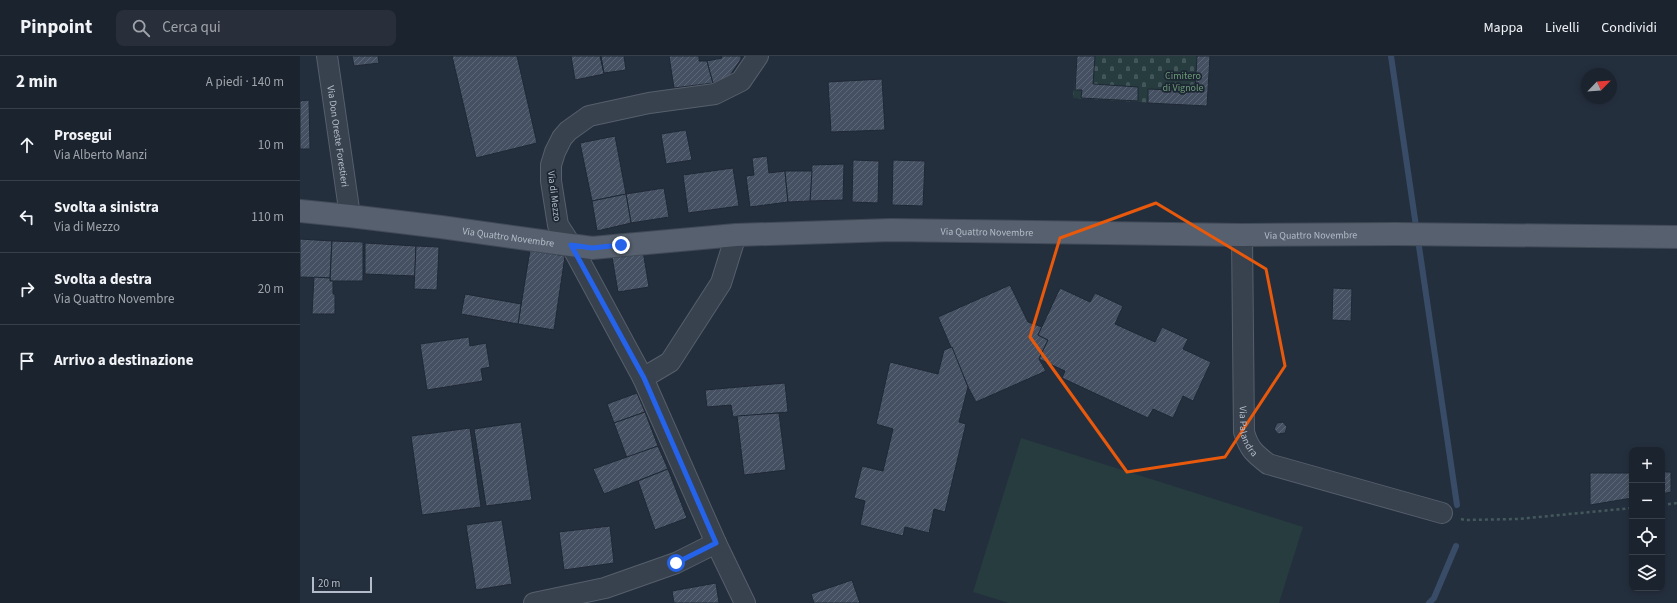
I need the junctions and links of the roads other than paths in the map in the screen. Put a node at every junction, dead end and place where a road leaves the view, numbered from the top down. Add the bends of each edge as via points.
1 (327, 56) edge
2 (758, 56) edge
3 (300, 211) edge
4 (350, 216) junction
5 (736, 235) junction
6 (1242, 235) junction
7 (1677, 237) edge
8 (571, 245) junction
9 (644, 378) junction
10 (1442, 513) road end
11 (716, 543) junction
12 (534, 603) edge
13 (744, 603) edge

1 - 4 street, Via Don Oreste Forestieri
2 - 8 street, Via di Mezzo via 741,81 715,94 649,102 589,116 568,131 555,152 551,165 551,181 558,225
3 - 4 main road, Via Quattro Novembre
4 - 8 main road, Via Quattro Novembre
5 - 6 main road, Via Quattro Novembre via 891,230
5 - 8 main road, Via Quattro Novembre via 592,248
5 - 9 street via 721,283 670,362
6 - 7 main road, Via Quattro Novembre
6 - 10 street, Via Palandra via 1244,432 1248,445 1268,464
8 - 9 street, Via di Mezzo
9 - 11 street, Via di Mezzo
11 - 12 street via 676,563 605,588
11 - 13 street, Via di Mezzo

